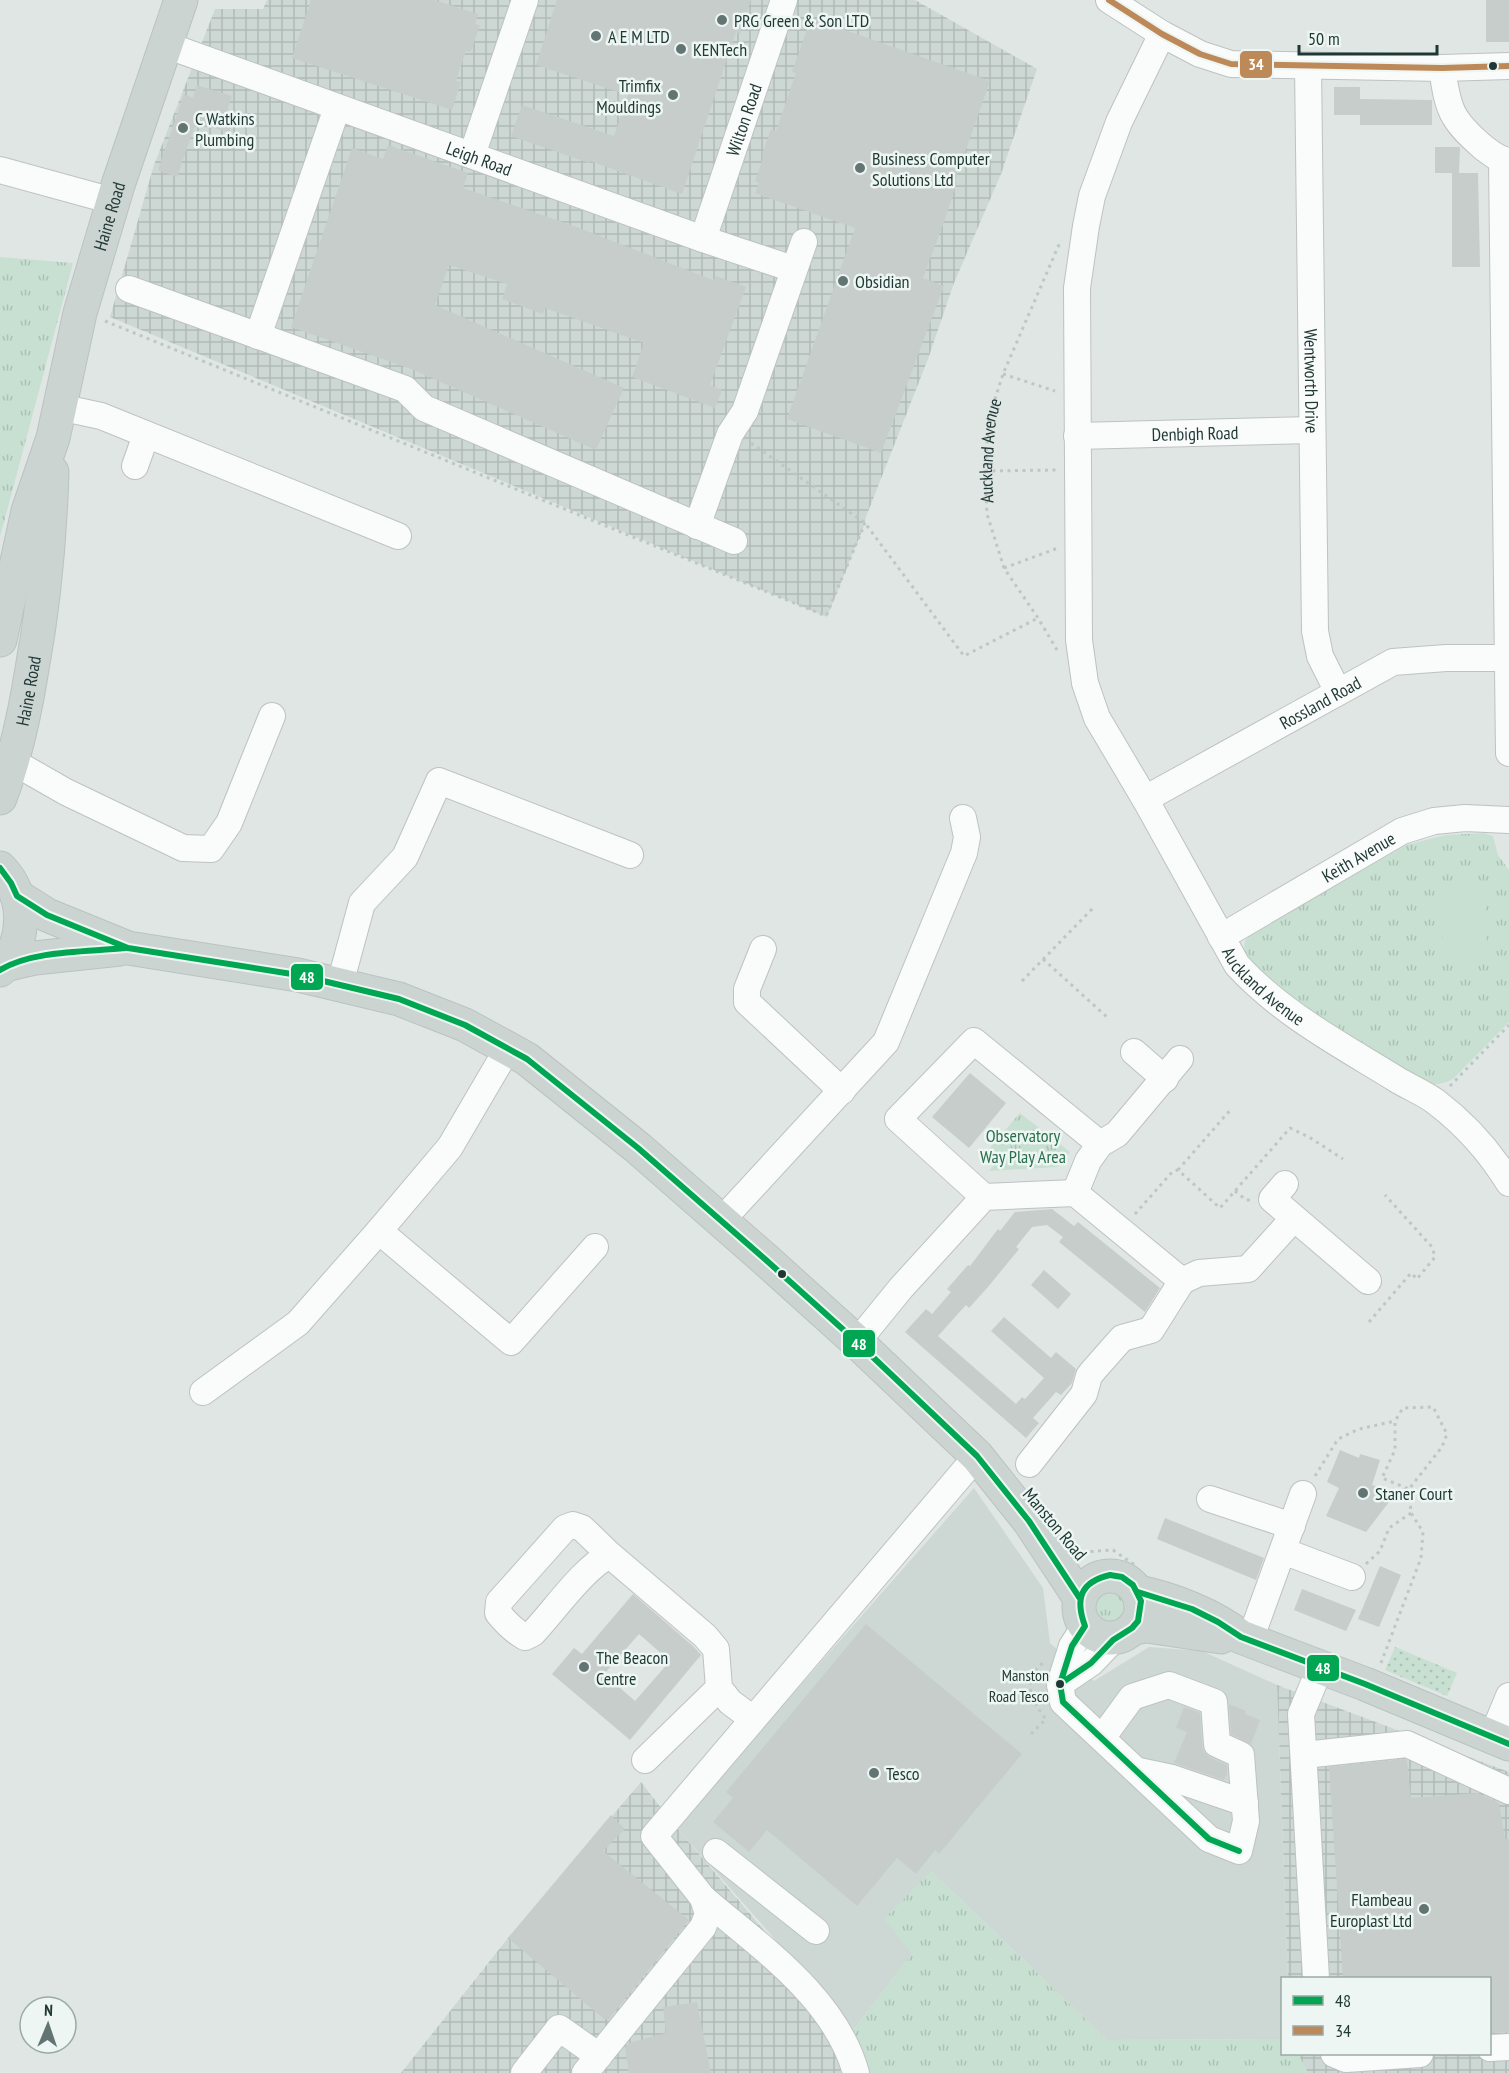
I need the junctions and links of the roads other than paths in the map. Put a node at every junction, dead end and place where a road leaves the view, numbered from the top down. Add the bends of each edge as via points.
1 (181, 0) edge
2 (525, 0) edge
3 (784, 0) edge
4 (1118, 2) edge
5 (1162, 34) junction
6 (166, 45) junction
7 (1308, 66) junction
8 (1509, 66) edge
9 (1442, 68) junction
10 (337, 108) junction
11 (472, 156) junction
12 (1506, 160) edge
13 (0, 170) edge
14 (113, 201) junction
15 (703, 239) junction
16 (804, 242) dead end
17 (793, 269) junction
18 (129, 289) dead end
19 (258, 336) junction
20 (56, 422) junction
21 (1312, 430) junction
22 (146, 435) junction
23 (1077, 436) junction
24 (135, 466) dead end
25 (697, 526) junction
26 (398, 536) dead end
27 (734, 541) dead end
28 (0, 640) edge
29 (1508, 658) edge
30 (1338, 692) junction
31 (272, 716) dead end
32 (1509, 753) edge
33 (12, 765) junction
34 (0, 798) edge
35 (1145, 799) junction
36 (963, 818) dead end
37 (1509, 820) edge
38 (630, 855) dead end
39 (0, 868) edge
40 (17, 896) junction
41 (1221, 937) junction
42 (128, 948) junction
43 (763, 950) dead end
44 (2, 968) edge
45 (340, 984) junction
46 (508, 1048) junction
47 (1134, 1052) dead end
48 (1180, 1059) dead end
49 (1165, 1079) junction
50 (842, 1091) junction
51 (1100, 1144) junction
52 (1509, 1183) edge
53 (1285, 1184) dead end
54 (1075, 1193) junction
55 (984, 1197) junction
56 (1294, 1218) junction
57 (721, 1221) junction
58 (379, 1231) junction
59 (595, 1247) dead end
60 (1182, 1281) junction
61 (1368, 1281) dead end
62 (857, 1342) junction
63 (203, 1392) dead end
64 (977, 1456) junction
65 (1029, 1464) dead end
66 (1303, 1494) road end
67 (1210, 1499) dead end
68 (1292, 1526) junction
69 (1283, 1551) junction
70 (610, 1555) junction
71 (1352, 1577) road end
72 (1138, 1592) junction
73 (1088, 1600) junction
74 (1124, 1633) junction
75 (1246, 1638) junction
76 (1320, 1668) junction
77 (1060, 1684) junction
78 (719, 1688) junction
79 (1509, 1696) edge
80 (753, 1719) junction
81 (1102, 1737) junction
82 (1501, 1741) edge
83 (1304, 1755) junction
84 (645, 1760) dead end
85 (1139, 1771) junction
86 (1509, 1791) edge
87 (1245, 1803) junction
88 (716, 1852) dead end
89 (703, 1898) junction
90 (816, 1931) dead end
91 (1316, 1977) edge
92 (1509, 2047) edge
93 (1491, 2048) edge
94 (1336, 2055) edge
95 (1405, 2055) edge
96 (592, 2064) edge
97 (524, 2073) edge
98 (856, 2073) edge

1 - 6 main road, Haine Road
2 - 11 street
3 - 15 street, Wilton Road
4 - 5 street
5 - 7 street via 1200,54 1231,64
5 - 23 street, Auckland Avenue via 1119,122 1092,196 1077,288
6 - 10 street, Leigh Road
6 - 14 main road, Haine Road
7 - 9 street
7 - 21 street, Wentworth Drive
8 - 9 street
9 - 12 street via 1449,107 1457,123
10 - 11 street, Leigh Road
10 - 19 street
11 - 15 street, Leigh Road
12 - 29 street
13 - 14 street
14 - 20 main road, Haine Road via 80,313
15 - 17 street, Leigh Road
16 - 17 street
17 - 25 street via 745,411 733,431
18 - 19 street
19 - 25 street via 405,389 424,408
20 - 22 street via 101,416
20 - 28 main road, Haine Road via 28,511
20 - 33 main road, Haine Road via 51,535 38,639
21 - 23 street, Denbigh Road
21 - 30 street, Wentworth Drive via 1315,631 1320,656
22 - 24 street
22 - 26 street
23 - 35 street, Auckland Avenue via 1079,640 1085,683 1097,718
25 - 27 street
29 - 30 street, Rossland Road via 1393,662
29 - 32 street
30 - 35 street, Rossland Road
31 - 33 street via 229,823 212,849 183,848
33 - 34 main road, Haine Road
35 - 41 street, Auckland Avenue
36 - 50 street via 967,837 964,853 885,1042
37 - 41 street, Keith Avenue via 1434,821 1402,831
38 - 45 street via 439,781 405,857 362,903
39 - 40 main road
40 - 42 main road, Manston Road via 47,915
40 - 44 main road via 21,925 13,953
41 - 52 street, Auckland Avenue via 1243,972 1286,1010 1435,1101 1468,1130
42 - 44 main road, Manston Road via 35,958
42 - 45 main road, Manston Road
43 - 50 street via 747,988 747,1002
45 - 46 main road, Manston Road via 432,1011
46 - 57 main road, Manston Road via 638,1148
46 - 58 street via 450,1147
47 - 49 street
48 - 49 street
49 - 51 street via 1117,1134
50 - 57 street
51 - 54 street
51 - 55 street via 974,1041 898,1119
53 - 56 street via 1272,1199
54 - 55 street
54 - 60 street
55 - 62 street via 901,1287
56 - 60 street via 1248,1269 1199,1273
56 - 61 street
57 - 62 main road, Manston Road
58 - 59 street via 511,1342
58 - 63 street via 298,1323
60 - 65 street via 1151,1330 1122,1338 1092,1372 1084,1394
62 - 64 main road, Manston Road
64 - 73 main road, Manston Road via 1016,1478 1036,1501 1071,1548
64 - 80 street
66 - 68 street
67 - 68 street
68 - 69 street
69 - 71 street
69 - 75 street
70 - 70 street via 589,1569 533,1633 525,1637 498,1613 499,1602 565,1528 582,1528
70 - 78 street via 716,1649
72 - 73 main road, Manston Road via 1123,1578 1112,1575
72 - 74 main road via 1141,1611
72 - 75 main road, Manston Road via 1224,1623
73 - 74 main road, Manston Road via 1098,1636
73 - 77 street
74 - 75 main road, Manston Road via 1147,1626 1212,1637
74 - 77 street
75 - 76 main road, Manston Road
76 - 82 main road, Manston Road
76 - 83 street via 1301,1714
77 - 81 street via 1063,1702
78 - 80 street
78 - 84 street
79 - 82 street
80 - 89 street via 654,1836
81 - 85 street
81 - 87 street via 1132,1697 1169,1685 1214,1702 1217,1744 1241,1755
83 - 86 street via 1407,1744
83 - 91 street
85 - 87 street
85 - 87 street via 1209,1839 1239,1851 1246,1821
88 - 90 street
89 - 96 street via 708,1914 703,1927
89 - 98 street via 807,1991 836,2026
92 - 93 street
94 - 95 street via 1346,2059
96 - 97 street via 559,2028

